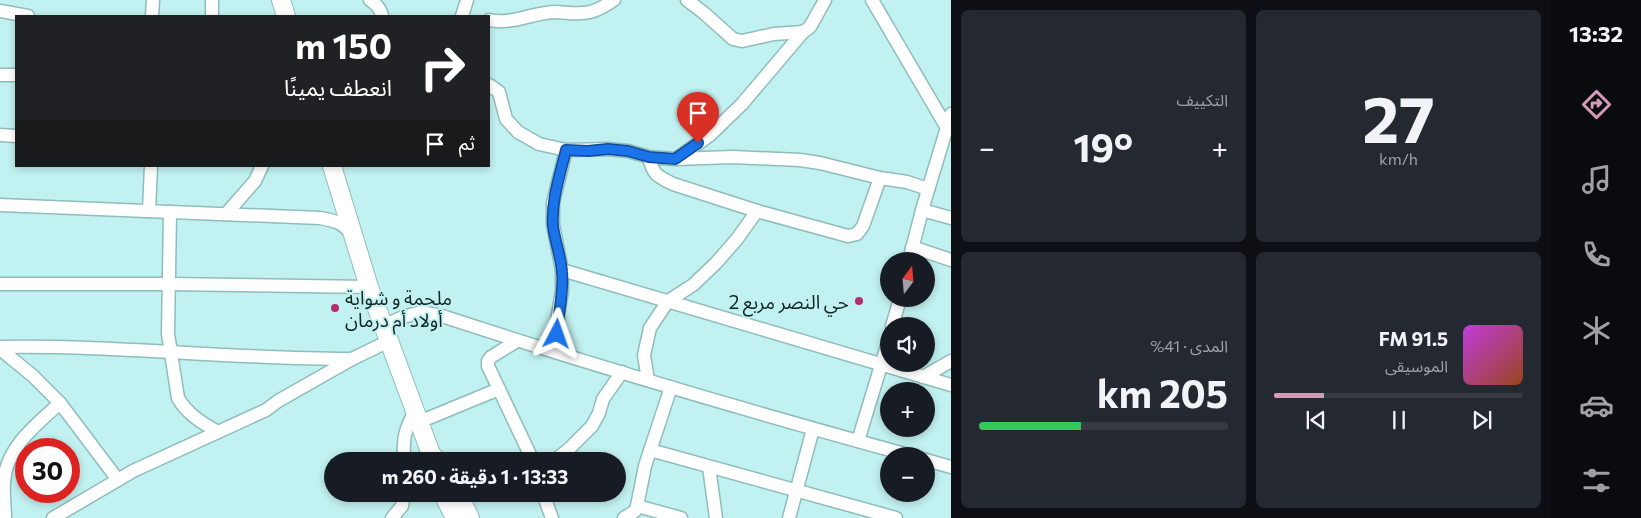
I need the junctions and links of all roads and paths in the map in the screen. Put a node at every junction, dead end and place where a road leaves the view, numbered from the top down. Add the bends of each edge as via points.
1 (153, 0) edge
2 (212, 0) edge
3 (281, 0) edge
4 (370, 0) edge
5 (467, 0) edge
6 (614, 0) edge
7 (687, 0) edge
8 (825, 0) edge
9 (872, 0) edge
10 (0, 11) edge
11 (22, 15) edge
12 (152, 15) edge
13 (212, 15) edge
14 (286, 15) edge
15 (382, 15) edge
16 (464, 15) edge
17 (490, 20) edge
18 (803, 32) junction
19 (0, 74) edge
20 (15, 75) edge
21 (490, 86) edge
22 (951, 114) edge
23 (947, 128) junction
24 (0, 135) edge
25 (15, 136) edge
26 (566, 150) junction
27 (649, 157) junction
28 (675, 159) junction
29 (151, 167) edge
30 (262, 167) edge
31 (332, 167) edge
32 (880, 178) junction
33 (928, 189) junction
34 (341, 193) junction
35 (0, 205) edge
36 (922, 210) junction
37 (757, 211) junction
38 (149, 212) junction
39 (170, 212) junction
40 (226, 214) junction
41 (320, 218) junction
42 (951, 218) edge
43 (354, 236) junction
44 (912, 247) junction
45 (911, 252) edge
46 (951, 260) edge
47 (562, 270) junction
48 (0, 284) edge
49 (169, 284) junction
50 (369, 287) junction
51 (668, 301) junction
52 (386, 334) junction
53 (516, 341) junction
54 (0, 348) edge
55 (170, 352) junction
56 (556, 352) junction
57 (352, 359) junction
58 (951, 361) edge
59 (880, 365) edge
60 (622, 372) junction
61 (880, 372) edge
62 (904, 372) edge
63 (923, 377) junction
64 (648, 380) junction
65 (951, 385) edge
66 (671, 387) junction
67 (499, 389) junction
68 (60, 403) junction
69 (417, 416) junction
70 (813, 429) junction
71 (218, 432) junction
72 (858, 441) junction
73 (880, 447) edge
74 (650, 450) junction
75 (404, 452) edge
76 (431, 452) edge
77 (529, 452) edge
78 (565, 452) edge
79 (935, 463) edge
80 (709, 467) junction
81 (951, 467) edge
82 (118, 480) junction
83 (2, 481) edge
84 (796, 491) junction
85 (403, 502) edge
86 (447, 502) edge
87 (462, 502) edge
88 (546, 502) edge
89 (637, 506) junction
90 (5, 518) edge
91 (53, 518) edge
92 (392, 518) edge
93 (456, 518) edge
94 (470, 518) edge
95 (552, 518) edge
96 (624, 518) edge
97 (681, 518) edge
98 (716, 518) edge
99 (788, 518) edge
100 (896, 518) edge

1 - 12 street
2 - 13 street
3 - 14 highway
4 - 15 street
5 - 16 street
6 - 17 street via 589,12 554,12 514,20
7 - 18 street via 733,39 742,41
8 - 18 street via 810,27
9 - 23 street
10 - 11 street
18 - 28 street via 742,104 710,135
19 - 20 street
21 - 26 street via 500,92 506,119 518,132 539,144
22 - 23 street
23 - 33 street
24 - 25 street
26 - 27 street via 608,149
26 - 47 street via 553,203 553,225
27 - 28 street
27 - 37 street via 652,170 667,181
28 - 32 street via 800,160
29 - 38 street
30 - 40 street via 255,181
31 - 34 highway
32 - 33 street
32 - 37 street via 864,226 857,234 848,236
33 - 36 street
34 - 41 street via 336,206
34 - 43 highway
35 - 38 street
36 - 42 street
36 - 44 street
37 - 51 street via 716,263 693,285
38 - 39 street
39 - 40 street
39 - 49 street
40 - 41 street
41 - 43 street via 339,222
43 - 50 highway
44 - 45 street
44 - 46 street
47 - 51 street
47 - 56 street
48 - 49 street
49 - 50 street
49 - 55 street
50 - 52 highway
51 - 59 street
51 - 64 street via 650,328 644,355
52 - 53 street via 403,317 421,312
52 - 57 street
52 - 69 highway
53 - 56 street
53 - 67 street via 488,361
54 - 55 street via 51,346
54 - 68 street
55 - 57 street
55 - 71 street via 178,398 183,407
56 - 60 street
57 - 71 street via 266,410
58 - 63 street
60 - 64 street
60 - 78 street via 603,399 592,426
61 - 72 street
62 - 63 street
63 - 65 street
64 - 66 street
66 - 70 street
66 - 74 street
67 - 69 street
67 - 77 street
68 - 82 street
68 - 83 street via 26,434 9,457
69 - 75 street via 407,426
69 - 76 highway
70 - 72 street
70 - 84 street
71 - 82 street
72 - 73 street
74 - 80 street
74 - 89 street
79 - 81 street
80 - 84 street
80 - 98 street
82 - 91 street
83 - 90 street
84 - 99 street
84 - 100 street
85 - 92 street
86 - 93 highway
87 - 94 highway
88 - 95 street
89 - 96 street
89 - 97 street

